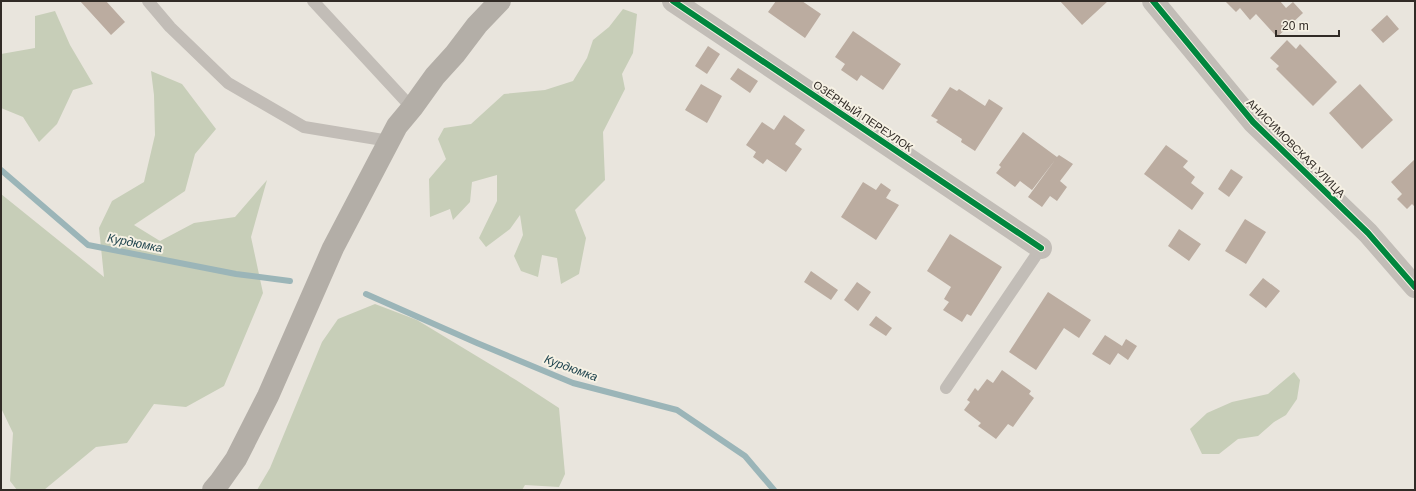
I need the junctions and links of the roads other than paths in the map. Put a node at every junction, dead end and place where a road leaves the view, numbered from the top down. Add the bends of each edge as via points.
1 (148, 1) edge
2 (313, 1) edge
3 (500, 1) edge
4 (673, 1) edge
5 (1153, 1) edge
6 (412, 108) junction
7 (389, 141) junction
8 (1042, 248) joint
9 (1414, 283) edge
10 (946, 388) dead end
11 (213, 490) edge

1 - 7 lane via 170,27 228,83 304,126
2 - 6 lane
3 - 6 main road via 435,76
4 - 8 street, ОЗЁРНЫЙ ПЕРЕУЛОК
5 - 9 street, АНИСИМОВСКАЯ УЛИЦА via 1253,122 1368,233
6 - 7 main road via 397,126
7 - 11 main road via 333,248 268,396 236,459
8 - 10 lane

